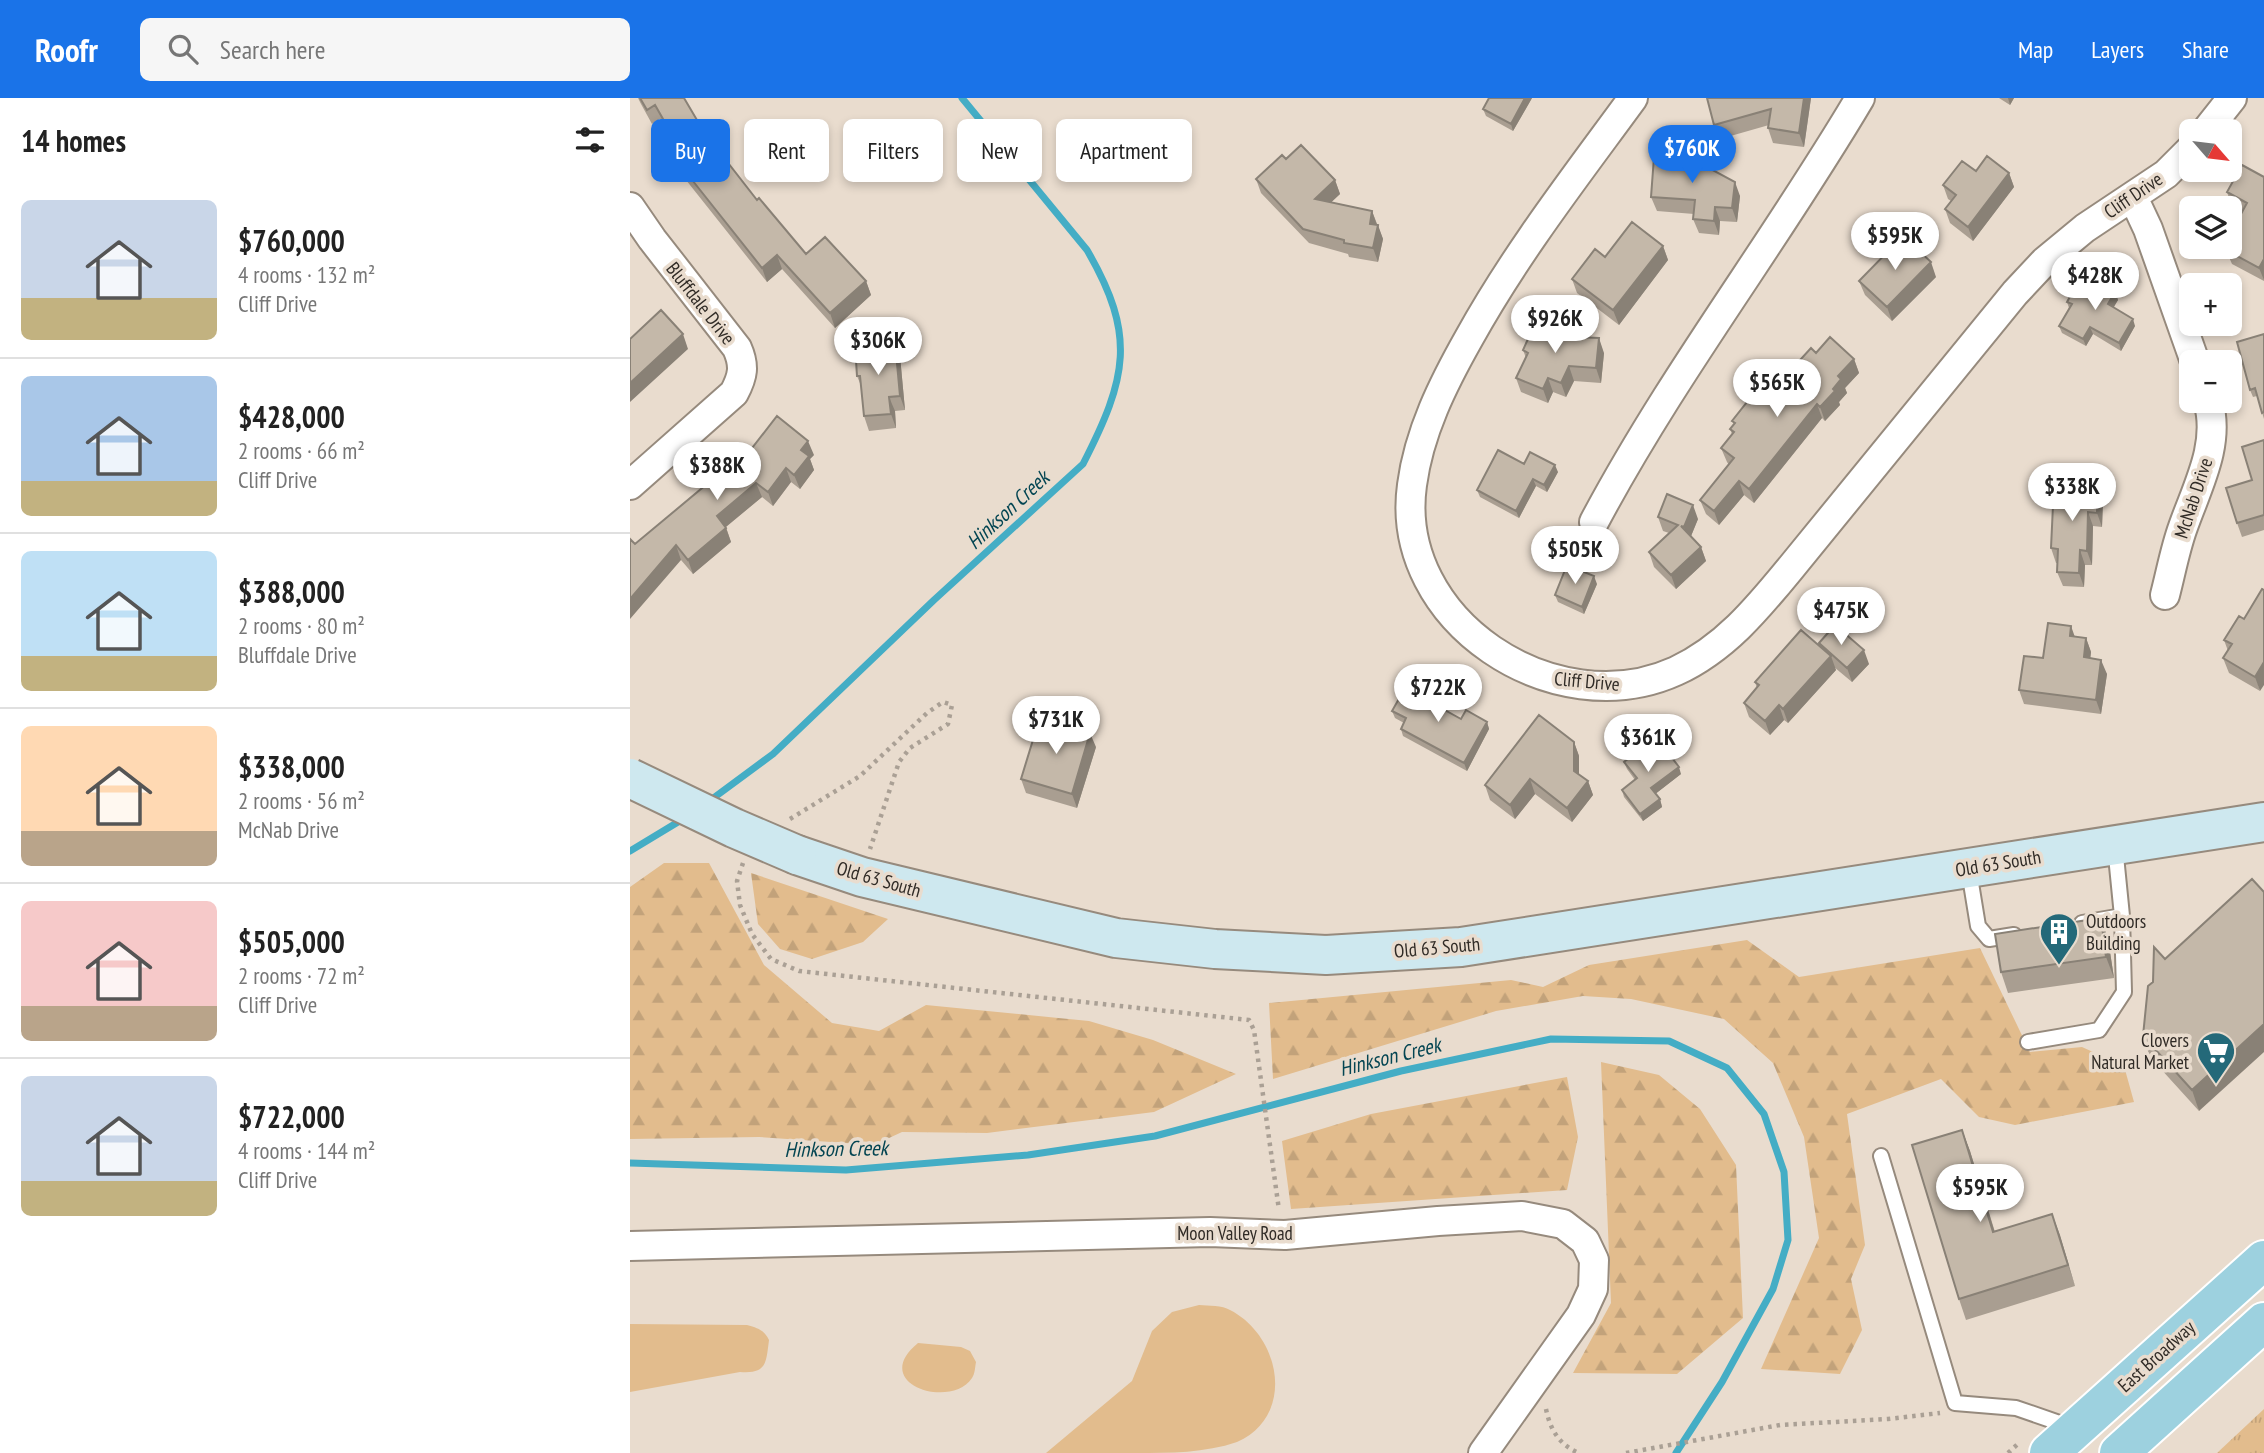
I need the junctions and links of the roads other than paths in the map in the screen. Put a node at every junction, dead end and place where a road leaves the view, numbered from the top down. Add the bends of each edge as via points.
1 (1633, 98) edge
2 (1860, 98) edge
3 (2232, 98) edge
4 (2215, 119) edge
5 (2179, 161) edge
6 (2133, 197) junction
7 (630, 207) edge
8 (2191, 350) edge
9 (2210, 413) edge
10 (630, 485) edge
11 (1594, 522) dead end
12 (2165, 595) dead end
13 (630, 778) edge
14 (2264, 822) edge
15 (2115, 845) junction
16 (1968, 868) junction
17 (2122, 916) junction
18 (2069, 925) edge
19 (2029, 932) edge
20 (2028, 1042) dead end
21 (1881, 1156) dead end
22 (630, 1246) edge
23 (2259, 1305) edge
24 (2071, 1445) edge
25 (1483, 1453) edge
26 (2119, 1453) edge

1 - 6 street, Cliff Drive via 1493,294 1426,426 1412,488 1414,543 1432,587 1447,608 1501,657 1539,675 1572,683 1610,686 1653,680 1676,671 1731,635 1790,570 2015,293 2075,236
2 - 11 street via 1667,399
3 - 4 street
5 - 6 street, Cliff Drive
6 - 8 street
7 - 10 street, Bluffdale Drive via 737,348 743,370 734,393
9 - 12 street, McNab Drive via 2209,456
13 - 16 main road, Old 63 South, bridge via 797,855 862,877 1116,938 1215,949 1326,955 1461,947
14 - 15 main road, Old 63 South
15 - 16 main road, Old 63 South
15 - 17 lane
16 - 19 lane via 1978,926 1989,939
17 - 18 lane
17 - 20 lane via 2124,992 2099,1030
21 - 24 lane via 1955,1403 2015,1408
22 - 25 street, Moon Valley Road via 1210,1232 1285,1235 1522,1216 1563,1224 1585,1241 1594,1260 1593,1289 1581,1315
23 - 24 main road, East Broadway
23 - 26 main road, East Broadway

